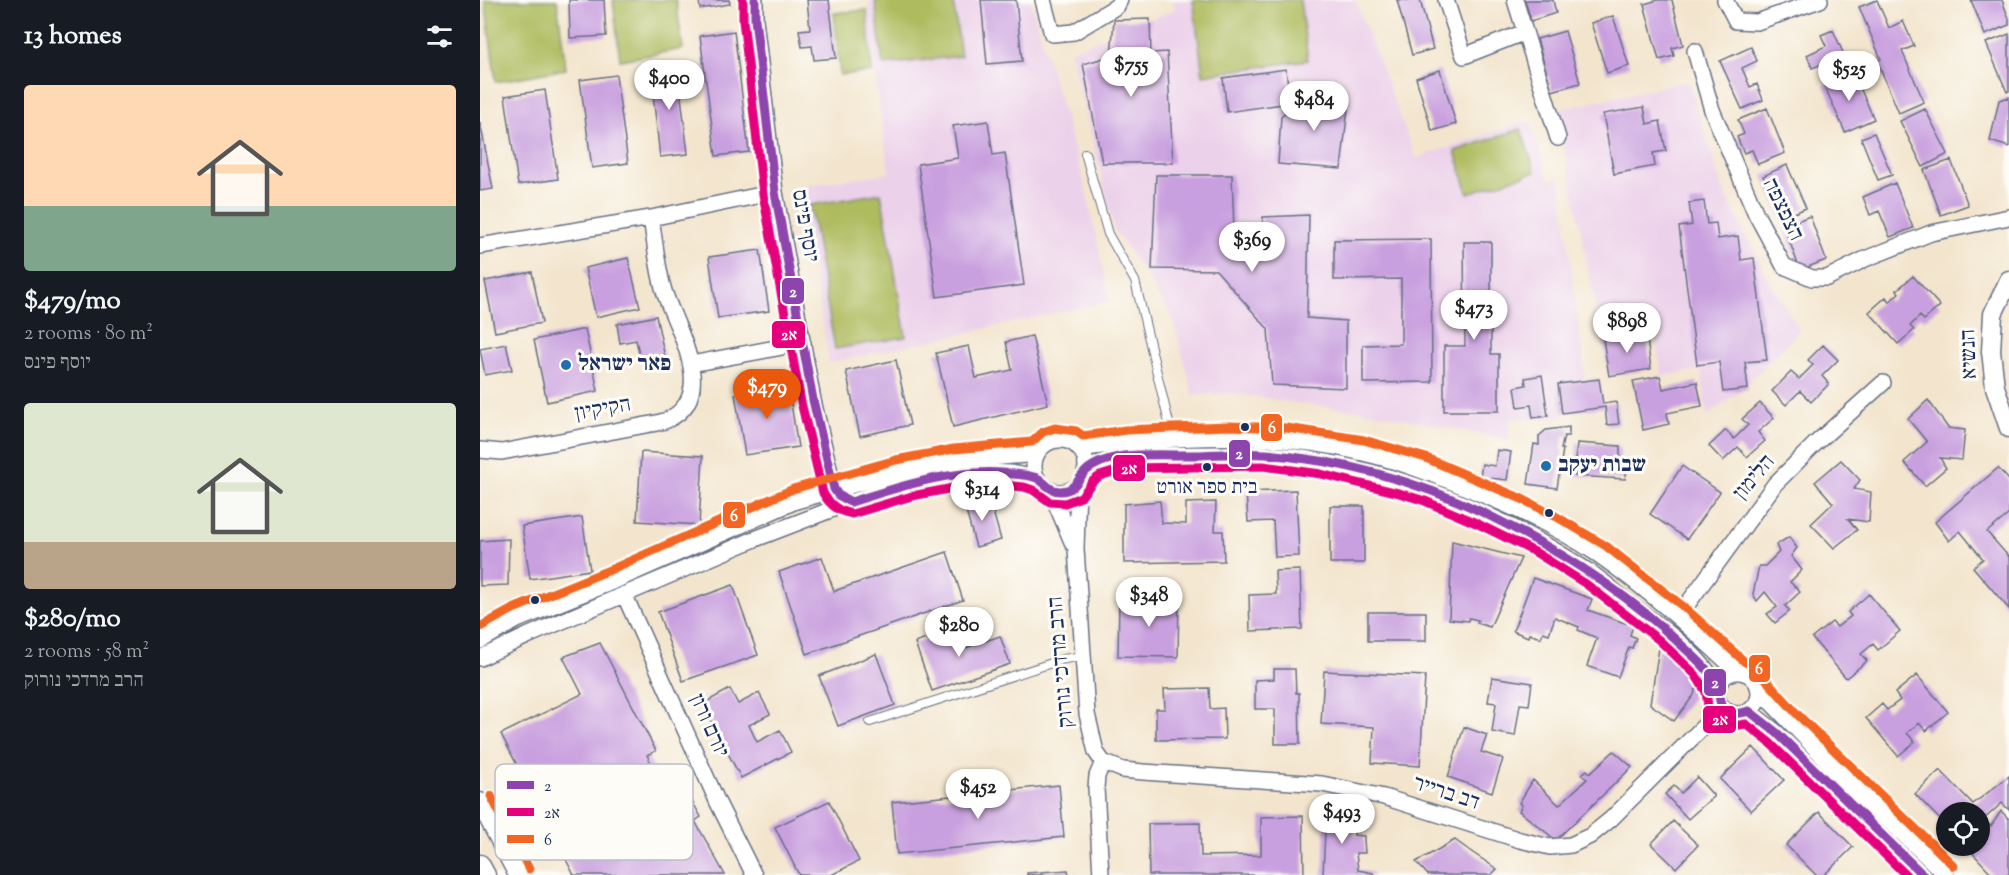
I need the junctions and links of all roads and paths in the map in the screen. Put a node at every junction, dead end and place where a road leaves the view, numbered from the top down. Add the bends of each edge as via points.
1 (755, 0) edge
2 (1043, 0) edge
3 (1120, 0) edge
4 (1446, 0) edge
5 (1515, 0) edge
6 (1725, 0) edge
7 (1820, 0) edge
8 (1525, 32) junction
9 (1695, 51) dead end
10 (1558, 138) dead end
11 (1085, 153) dead end
12 (775, 192) junction
13 (651, 218) junction
14 (2009, 218) edge
15 (480, 246) edge
16 (2009, 280) edge
17 (803, 343) junction
18 (691, 364) junction
19 (1882, 383) dead end
20 (2009, 428) edge
21 (1173, 440) junction
22 (1079, 448) junction
23 (480, 450) edge
24 (1037, 453) junction
25 (1081, 478) junction
26 (1038, 479) junction
27 (834, 489) junction
28 (1050, 490) junction
29 (851, 502) junction
30 (1076, 549) junction
31 (624, 594) junction
32 (1678, 617) junction
33 (480, 641) edge
34 (1083, 656) junction
35 (480, 658) edge
36 (1738, 672) junction
37 (1718, 688) junction
38 (1759, 690) junction
39 (1722, 707) junction
40 (1749, 711) junction
41 (870, 722) dead end
42 (1103, 762) junction
43 (480, 802) edge
44 (495, 831) edge
45 (510, 860) edge
46 (480, 864) edge
47 (486, 875) edge
48 (518, 875) edge
49 (754, 875) edge
50 (1101, 875) edge
51 (1923, 875) edge
52 (1946, 875) edge

1 - 12 street, יוסף פינס
2 - 3 street via 1052,34 1074,33 1117,6
4 - 8 street via 1464,56
5 - 8 street
6 - 7 street via 1736,21 1757,22
8 - 10 street
9 - 14 street, הצפצפה via 1717,120 1756,214 1784,266 1812,278 1827,278 1931,233
11 - 21 lane via 1108,234 1136,281
12 - 13 street
12 - 17 street, יוסף פינס
13 - 15 street
13 - 18 street, הקיקיון via 663,290
16 - 20 street, הנשיא via 1993,314 1991,351 1995,387
17 - 18 street
17 - 27 street, יוסף פינס
18 - 23 street, הקיקיון via 693,390 686,406 669,419 502,452
19 - 32 street, הלימון via 1775,484
21 - 22 street
21 - 32 street via 1286,440 1362,452 1422,470 1551,527 1599,555
22 - 24 street via 1057,440
22 - 25 street via 1085,459
24 - 26 street
24 - 27 street via 955,461
25 - 28 street via 1065,491
25 - 30 street, הרב מרדכי נורוק
25 - 37 street via 1113,458 1125,456 1264,453 1402,481 1481,512 1593,574 1666,631 1704,666
26 - 28 street
26 - 29 street via 1011,473 957,474 906,483
27 - 29 street
27 - 33 street via 796,501 518,620
28 - 30 street, הרב מרדכי נורוק
29 - 31 street
30 - 34 street, הרב מרדכי נורוק
31 - 35 street
31 - 49 street, יורם ורון
32 - 36 street
34 - 41 lane
34 - 42 street, הרב מרדכי נורוק via 1088,724
36 - 37 street via 1724,678
36 - 38 street via 1752,678
37 - 39 street
38 - 40 street via 1757,702
38 - 52 street
39 - 40 street via 1735,714
39 - 42 street, דב ברייר via 1611,819 1571,845 1550,846 1521,840 1384,798 1322,784 1123,770
40 - 51 street via 1777,733
42 - 50 street via 1096,788
43 - 44 street
45 - 48 street
46 - 47 street

